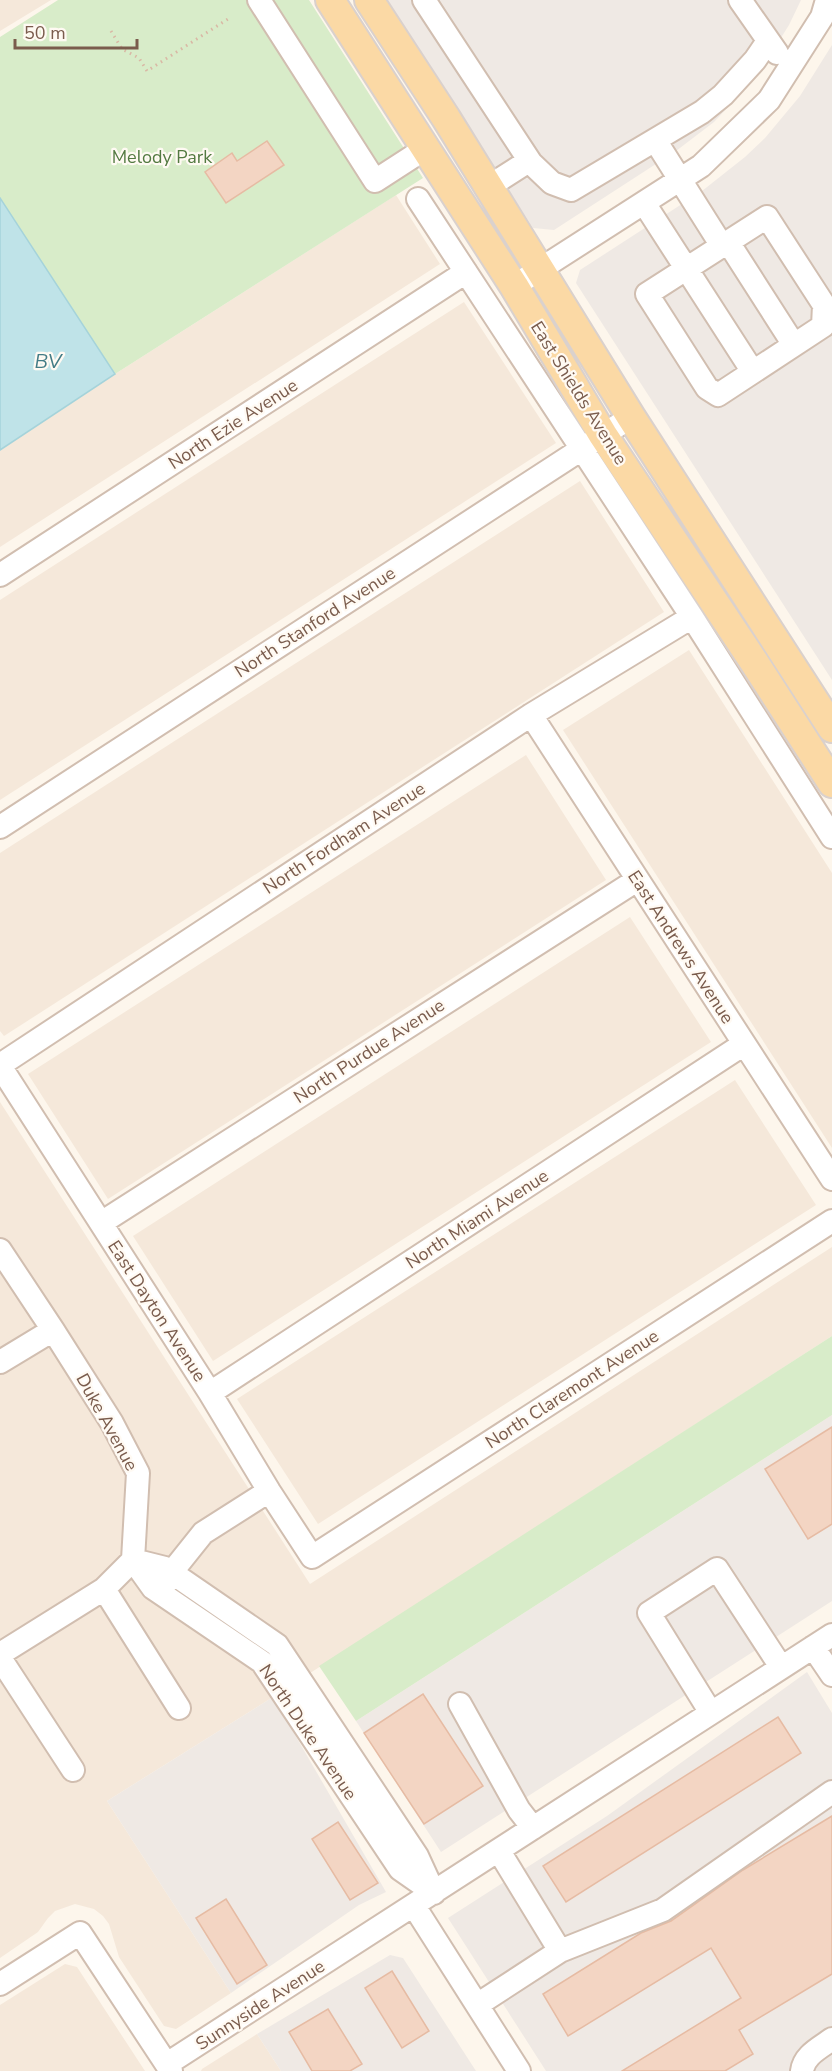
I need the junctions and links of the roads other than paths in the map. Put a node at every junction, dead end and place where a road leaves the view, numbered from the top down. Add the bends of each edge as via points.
1 (259, 0) edge
2 (330, 0) edge
3 (352, 0) edge
4 (369, 0) edge
5 (424, 0) edge
6 (740, 0) edge
7 (827, 0) edge
8 (768, 41) junction
9 (411, 65) junction
10 (790, 66) junction
11 (655, 140) junction
12 (426, 148) junction
13 (531, 163) junction
14 (679, 180) junction
15 (488, 187) junction
16 (418, 199) dead end
17 (644, 203) junction
18 (725, 244) junction
19 (688, 268) junction
20 (466, 272) junction
21 (539, 272) junction
22 (514, 286) junction
23 (794, 345) junction
24 (753, 372) junction
25 (631, 417) junction
26 (592, 442) junction
27 (0, 575) edge
28 (692, 617) junction
29 (531, 715) junction
30 (832, 728) edge
31 (832, 783) edge
32 (0, 827) edge
33 (832, 837) edge
34 (637, 880) junction
35 (744, 1044) junction
36 (0, 1066) edge
37 (832, 1179) edge
38 (832, 1221) edge
39 (101, 1223) junction
40 (0, 1250) edge
41 (53, 1330) junction
42 (0, 1362) edge
43 (210, 1393) junction
44 (269, 1491) junction
45 (312, 1557) joint
46 (134, 1560) junction
47 (166, 1583) junction
48 (104, 1589) junction
49 (823, 1641) edge
50 (0, 1656) edge
51 (781, 1667) junction
52 (832, 1675) edge
53 (460, 1704) dead end
54 (179, 1708) dead end
55 (711, 1713) junction
56 (73, 1770) dead end
57 (832, 1792) edge
58 (533, 1828) junction
59 (498, 1851) junction
60 (434, 1893) junction
61 (414, 1906) junction
62 (560, 1951) junction
63 (0, 1984) edge
64 (477, 2005) junction
65 (832, 2039) edge
66 (169, 2068) edge
67 (519, 2071) edge
68 (802, 2071) edge

1 - 12 street via 375,181
2 - 12 main road, East Shields Avenue
3 - 9 main road via 367,23
4 - 9 main road, East Shields Avenue
5 - 13 street
6 - 8 street
7 - 10 street via 822,17
8 - 10 street
8 - 11 street via 723,95
9 - 15 main road, East Shields Avenue
10 - 14 street via 769,100 701,166
11 - 13 street via 571,190 552,183
11 - 14 street
12 - 22 main road, East Shields Avenue
13 - 15 street
14 - 17 street
14 - 18 street
15 - 21 main road, East Shields Avenue
16 - 20 street, East Shields Avenue
17 - 19 street
17 - 21 street
18 - 19 street
18 - 23 street
18 - 23 street via 767,217 824,305 824,326
19 - 24 street
19 - 24 street via 647,294 707,387 718,395
20 - 26 street, East Shields Avenue
20 - 27 street, North Ezie Avenue
21 - 22 street
21 - 25 main road, East Shields Avenue
22 - 26 main road, East Shields Avenue
23 - 24 street
25 - 26 street, North Stanford Avenue
25 - 30 main road, East Shields Avenue
26 - 28 street, East Shields Avenue
26 - 31 main road, East Shields Avenue via 754,662
26 - 32 street, North Stanford Avenue
28 - 29 street, North Fordham Avenue
28 - 33 street, East Shields Avenue
29 - 34 street, East Andrews Avenue
29 - 36 street, North Fordham Avenue
34 - 35 street, East Andrews Avenue
34 - 39 street, North Purdue Avenue
35 - 37 street, East Andrews Avenue
35 - 43 street, North Miami Avenue
36 - 39 street, East Dayton Avenue
38 - 45 street, North Claremont Avenue
39 - 43 street, East Dayton Avenue
40 - 41 street, Duke Avenue
41 - 42 street
41 - 46 street, Duke Avenue via 112,1423 138,1473
43 - 44 street, East Dayton Avenue
44 - 45 street, East Dayton Avenue
44 - 47 street via 203,1533
46 - 47 street, North Duke Avenue via 153,1588
46 - 48 street
47 - 60 street, North Duke Avenue via 277,1645 417,1856
48 - 50 street
48 - 54 street
49 - 51 street
49 - 52 street
50 - 56 street
51 - 55 street
51 - 55 street via 717,1569 649,1613
53 - 58 street
55 - 58 street
57 - 62 street via 663,1910
58 - 59 street
59 - 60 street
59 - 62 street
60 - 61 street
61 - 64 street
61 - 66 street, Sunnyside Avenue
62 - 64 street
63 - 66 street, Sunnyside Avenue via 80,1933
64 - 67 street
65 - 68 street via 808,2055

